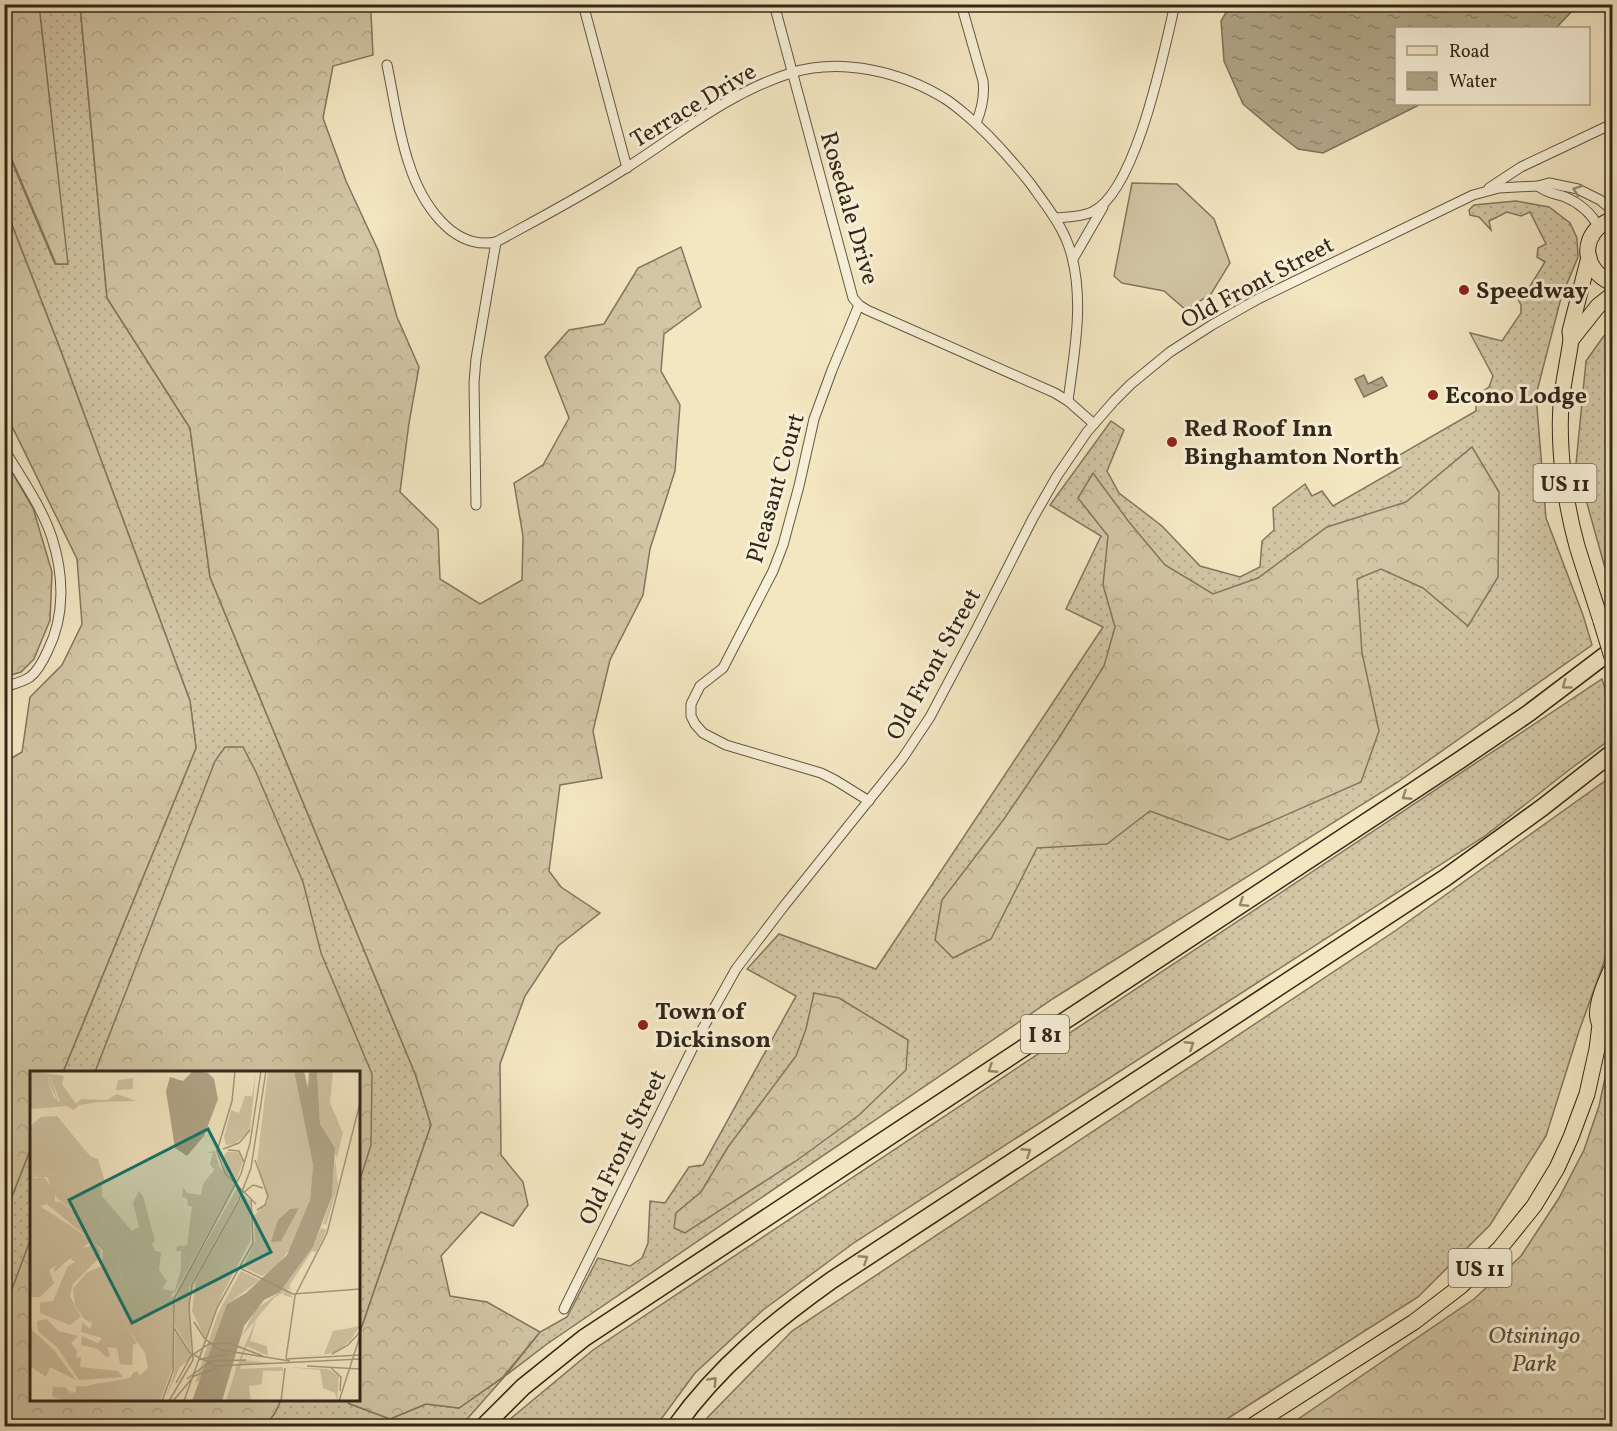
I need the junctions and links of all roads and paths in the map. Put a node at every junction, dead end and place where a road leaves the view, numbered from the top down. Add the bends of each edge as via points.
1 (583, 4) edge
2 (774, 4) edge
3 (1175, 4) edge
4 (963, 6) edge
5 (387, 65) dead end
6 (792, 72) junction
7 (975, 123) junction
8 (1612, 124) edge
9 (627, 168) junction
10 (1538, 186) junction
11 (1484, 191) junction
12 (1105, 202) junction
13 (1612, 210) edge
14 (1056, 218) junction
15 (1605, 223) edge
16 (496, 242) junction
17 (1588, 257) junction
18 (1072, 259) junction
19 (1612, 284) edge
20 (1612, 295) edge
21 (859, 305) junction
22 (1571, 340) junction
23 (1068, 401) junction
24 (1094, 424) junction
25 (4, 449) edge
26 (476, 505) dead end
27 (1612, 650) edge
28 (1612, 657) edge
29 (4, 687) edge
30 (1612, 753) edge
31 (1612, 760) edge
32 (1590, 771) junction
33 (869, 801) junction
34 (1612, 968) edge
35 (1612, 1000) edge
36 (1600, 1025) junction
37 (564, 1309) dead end
38 (484, 1426) edge
39 (676, 1426) edge
40 (1252, 1426) edge

1 - 9 street
2 - 6 street, Rosedale Drive
3 - 12 street via 1138,141 1128,167
4 - 7 street via 983,81 982,107
5 - 16 street via 405,152 424,198 454,234 474,243
6 - 7 street, Terrace Drive via 834,67 887,74 948,100
6 - 9 street, Terrace Drive via 718,107
6 - 21 street, Rosedale Drive via 853,298
7 - 14 street, Terrace Drive via 1016,165
8 - 11 street, Old Front Street via 1521,167
9 - 16 street, Terrace Drive
10 - 11 street, Old Front Street
13 -> 10 street, Old Front Street via 1578,189 1549,183
10 - 15 street, Old Front Street via 1578,204
11 - 24 street, Old Front Street via 1212,325 1139,378
12 - 14 street via 1093,212
12 - 18 street
14 - 18 street, Terrace Drive
15 - 17 main road, US 11 via 1589,240
16 - 26 street via 474,382
17 - 19 main road via 1594,270
17 - 22 main road, US 11
18 - 23 street, Terrace Drive via 1078,326
20 - 22 main road, US 11
21 - 23 street, Rosedale Drive
21 - 33 street, Pleasant Court via 814,419 773,571 723,668 700,686 691,704 691,716 703,733 726,745 820,773
22 - 28 main road, US 11, bridge via 1561,404 1565,484 1577,544
23 - 24 street, Rosedale Drive
24 - 33 street, Old Front Street via 1057,476 930,717
25 - 29 street via 53,540 61,578 61,602 55,635 44,659 33,675
27 -> 38 highway, I 81 via 1460,760 584,1338 523,1387
30 - 32 highway
31 - 32 highway
39 -> 32 highway via 742,1351 823,1286 1445,878
33 - 37 street, Old Front Street via 736,969
34 - 36 main road, US 11 via 1600,1001
35 - 36 main road, US 11
36 - 40 main road, US 11 via 1587,1094 1571,1137 1534,1206 1500,1248 1461,1286 1414,1322

